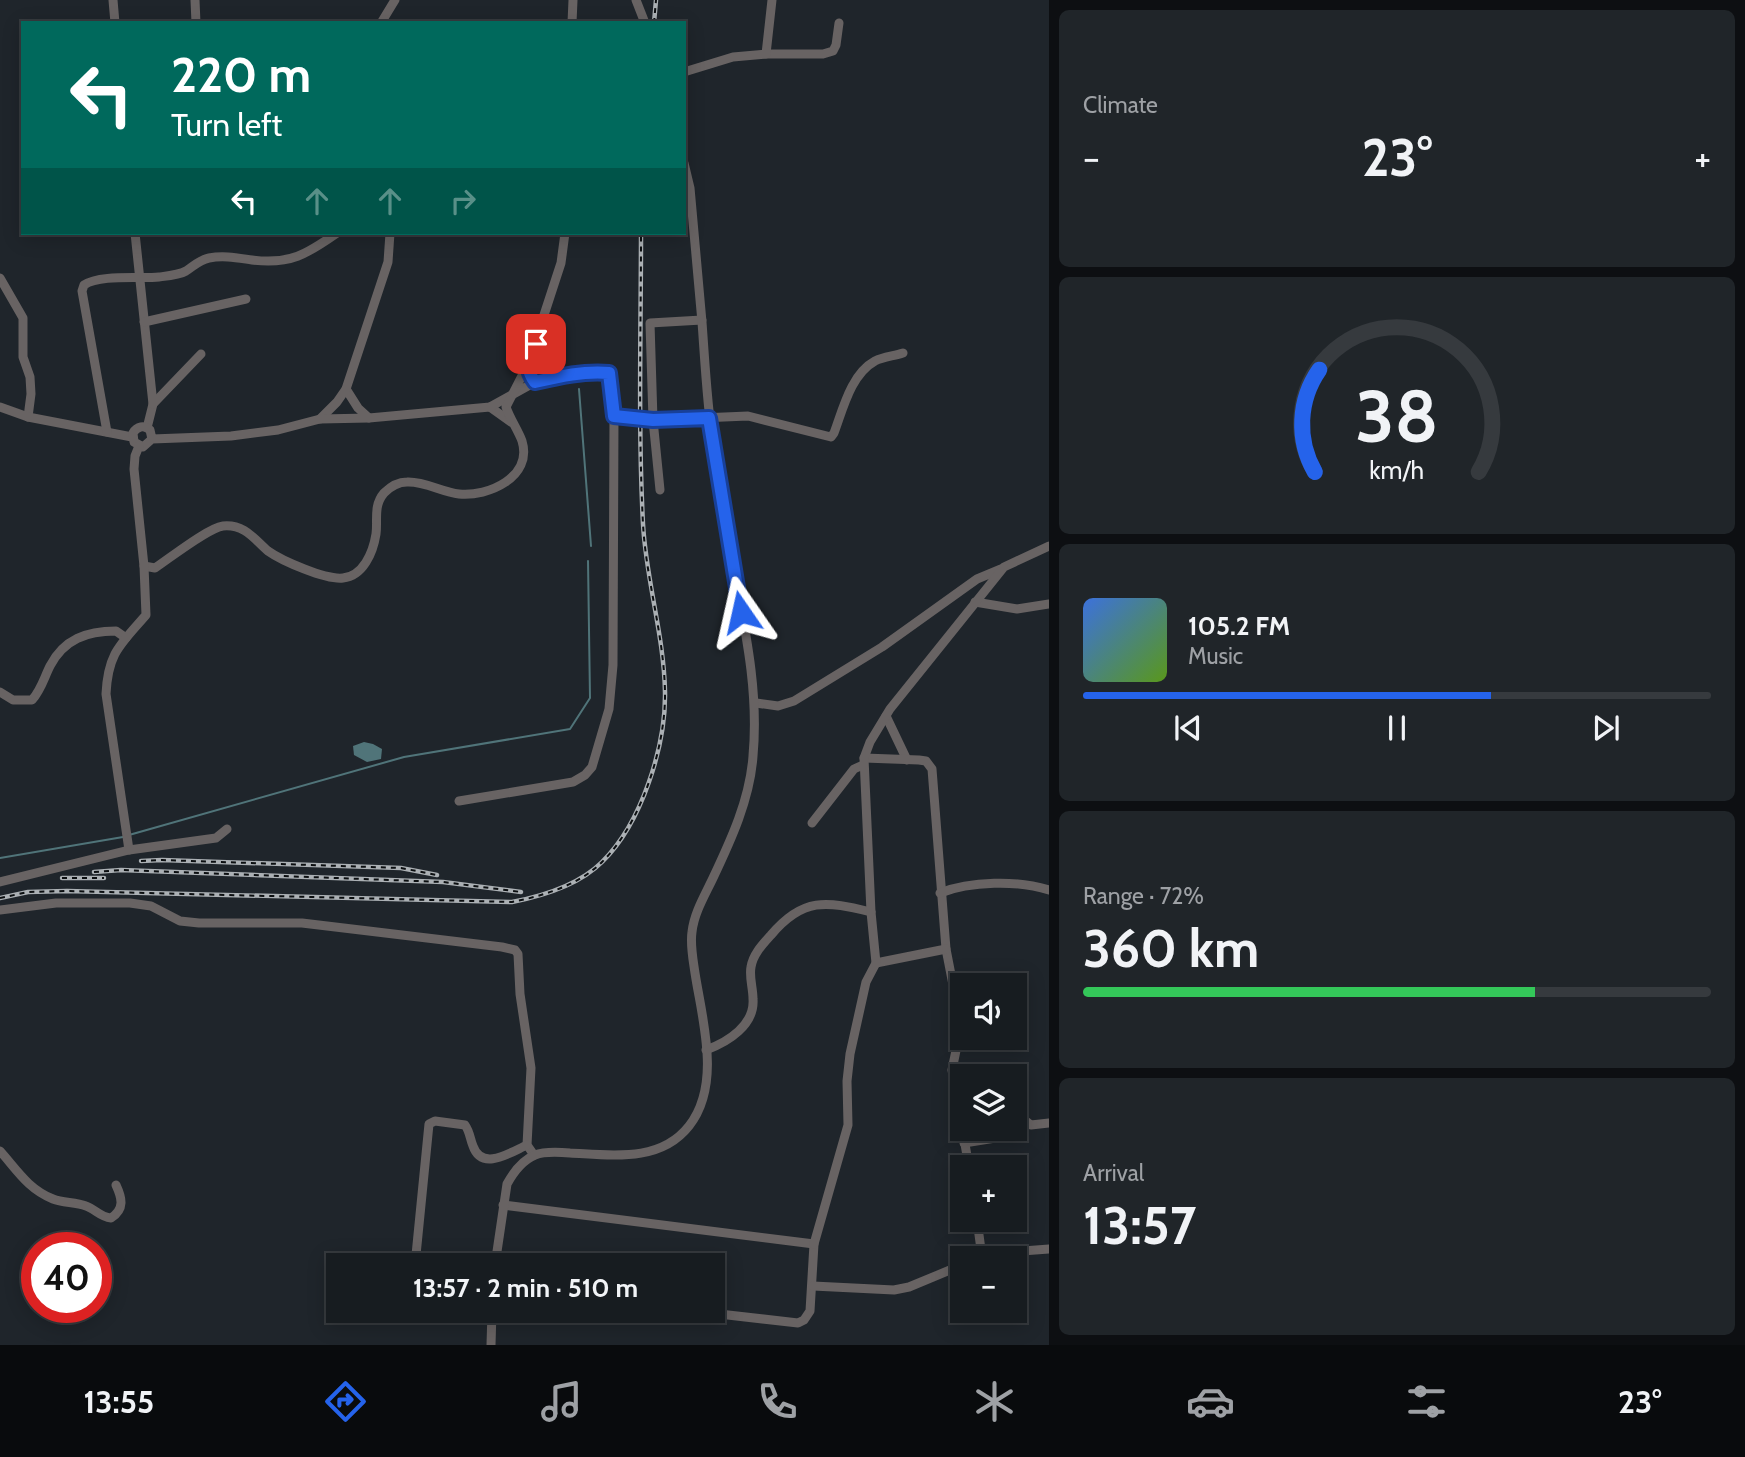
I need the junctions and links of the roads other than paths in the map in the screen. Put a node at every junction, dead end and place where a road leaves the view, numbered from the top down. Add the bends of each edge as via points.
1 (113, 0) edge
2 (195, 0) edge
3 (395, 0) edge
4 (573, 0) edge
5 (636, 0) edge
6 (772, 0) edge
7 (115, 21) edge
8 (196, 21) edge
9 (382, 21) edge
10 (572, 21) edge
11 (644, 21) edge
12 (839, 23) dead end
13 (766, 54) junction
14 (686, 71) edge
15 (686, 171) edge
16 (135, 235) edge
17 (334, 235) edge
18 (390, 235) edge
19 (565, 235) edge
20 (0, 278) edge
21 (140, 278) junction
22 (246, 299) dead end
23 (702, 320) junction
24 (144, 322) junction
25 (201, 354) dead end
26 (902, 354) dead end
27 (528, 364) junction
28 (535, 382) junction
29 (346, 389) junction
30 (512, 395) junction
31 (153, 404) junction
32 (0, 407) edge
33 (490, 407) junction
34 (614, 416) junction
35 (28, 417) junction
36 (369, 418) junction
37 (709, 418) junction
38 (320, 419) junction
39 (653, 420) junction
40 (511, 422) junction
41 (148, 428) junction
42 (107, 432) junction
43 (132, 437) junction
44 (152, 439) junction
45 (139, 446) junction
46 (660, 490) dead end
47 (1048, 546) edge
48 (144, 566) junction
49 (1004, 567) junction
50 (975, 602) junction
51 (1048, 604) edge
52 (126, 638) junction
53 (0, 692) edge
54 (756, 703) junction
55 (886, 716) junction
56 (906, 760) junction
57 (863, 762) junction
58 (459, 801) dead end
59 (812, 823) dead end
60 (227, 829) dead end
61 (129, 850) junction
62 (0, 882) edge
63 (1048, 890) edge
64 (940, 893) junction
65 (0, 910) edge
66 (871, 912) junction
67 (946, 949) junction
68 (876, 963) junction
69 (706, 1050) junction
70 (1027, 1122) edge
71 (1048, 1123) edge
72 (977, 1141) edge
73 (964, 1143) junction
74 (527, 1145) junction
75 (0, 1151) edge
76 (534, 1155) junction
77 (966, 1155) edge
78 (116, 1185) dead end
79 (503, 1205) junction
80 (814, 1244) junction
81 (1048, 1249) edge
82 (1027, 1252) edge
83 (416, 1253) edge
84 (497, 1253) edge
85 (950, 1270) edge
86 (813, 1286) junction
87 (725, 1314) edge
88 (492, 1323) edge
89 (491, 1345) edge

1 - 7 street
2 - 8 street
3 - 9 street
4 - 10 street
5 - 11 street
6 - 13 street
12 - 13 street via 833,51
13 - 14 street via 733,57
15 - 23 street
16 - 21 street
17 - 21 street via 293,260 267,262 225,256 198,262 184,272
18 - 29 street via 388,262
19 - 27 street via 561,263
20 - 35 street via 23,318 22,350 31,386
21 - 24 street
21 - 42 street via 89,281 82,291
22 - 24 street
23 - 37 street
23 - 39 street via 650,323
24 - 31 street
25 - 31 street
26 - 37 street via 867,366 853,385 831,437 748,416
27 - 28 street
27 - 30 street
28 - 30 street
28 - 34 street via 566,374 609,373
29 - 36 street
29 - 38 street
30 - 33 street
30 - 40 street via 506,407
31 - 41 street
32 - 35 street
33 - 36 street
33 - 40 street
34 - 39 street
34 - 58 street via 613,665 609,709 592,767 573,782
35 - 42 street
36 - 38 street
37 - 39 street
37 - 54 street
38 - 44 street via 231,436
39 - 46 street
40 - 48 street via 522,441 523,461 511,479 499,487 461,494 408,482 394,485 379,500 376,535 366,562 346,578 333,579 278,557 248,531 229,526 206,533 155,568
41 - 43 street via 138,428
41 - 44 street
42 - 43 street
43 - 45 street
44 - 45 street via 147,446
45 - 48 street via 134,469
47 - 49 street
48 - 52 street via 146,615
49 - 50 street
49 - 54 street via 977,579 882,647 794,701
50 - 51 street via 1017,609
50 - 55 street
52 - 53 street via 116,631 81,635 60,651 32,700 13,700
52 - 61 street via 113,655 106,694
54 - 69 street via 753,759 743,805 692,931
55 - 56 street
55 - 57 street
56 - 57 street
56 - 64 street via 926,761 932,769
57 - 59 street
57 - 66 street
60 - 61 street via 216,838
61 - 62 street
63 - 64 street via 1000,884
64 - 67 street
65 - 74 street via 56,903 130,903 199,923 302,923 514,950 531,1068
66 - 68 street
66 - 69 street via 810,905 788,916 754,957 750,968 754,1002 745,1024
67 - 68 street
67 - 73 street via 961,1026 952,1070
68 - 80 street via 866,982 850,1054 848,1125
69 - 76 street via 700,1107 673,1142 655,1151 626,1155
70 - 71 street
72 - 73 street
73 - 77 street
74 - 76 street
74 - 83 street via 504,1157 487,1159 473,1149 465,1125 429,1124
75 - 78 street via 32,1189 105,1217 111,1218 120,1208 122,1199
76 - 79 street via 511,1176
79 - 80 street
79 - 84 street
80 - 86 street
81 - 82 street
85 - 86 street via 894,1290
86 - 87 street via 810,1311 798,1322
88 - 89 street

